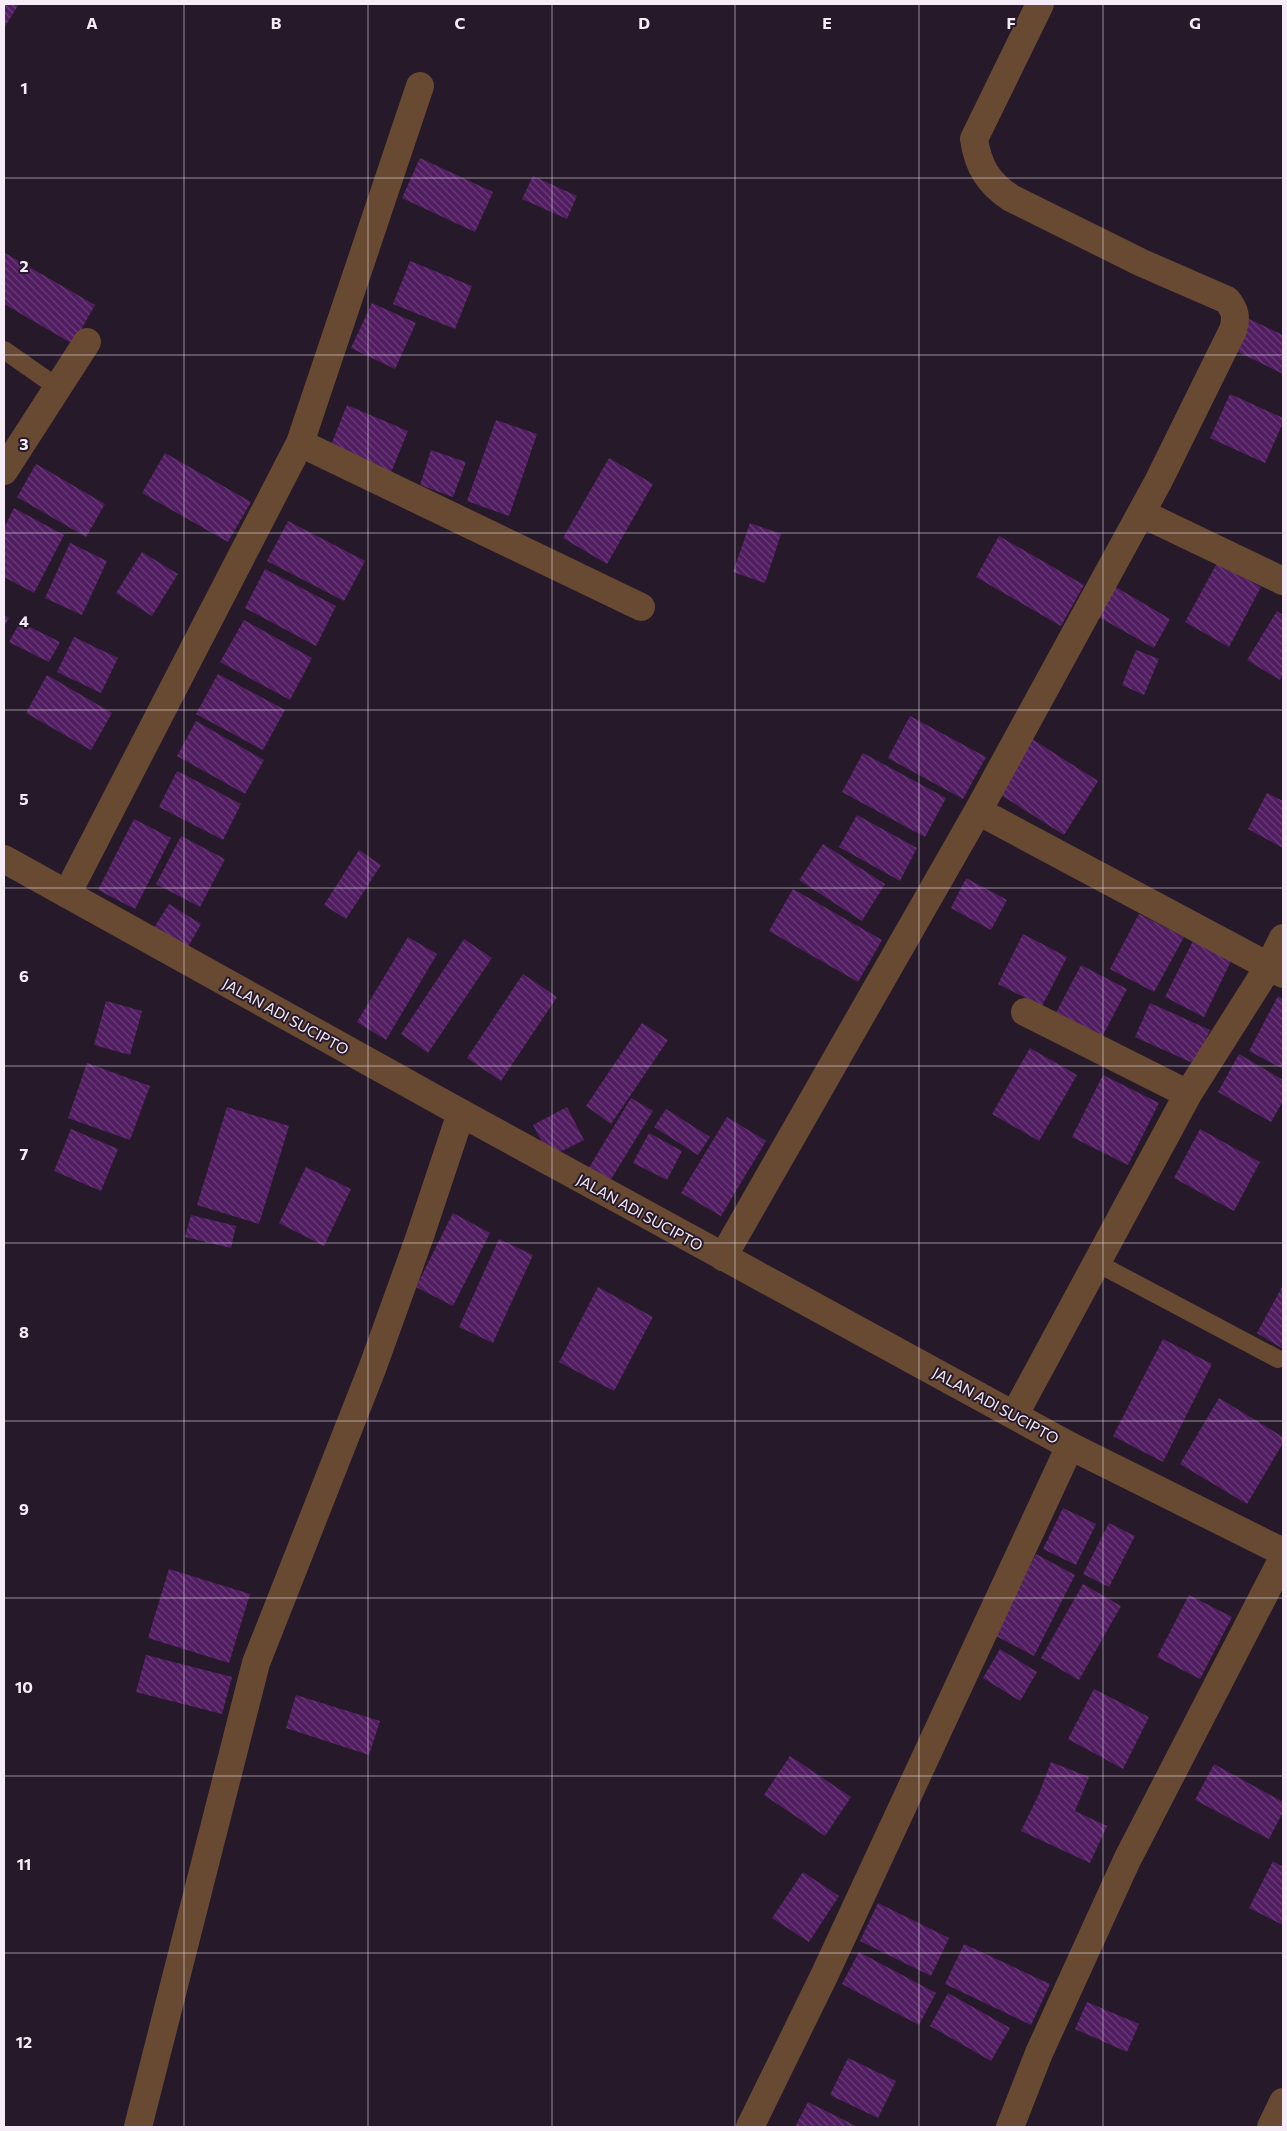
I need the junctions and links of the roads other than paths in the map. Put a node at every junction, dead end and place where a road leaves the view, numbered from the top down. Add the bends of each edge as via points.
1 (1040, 4) edge
2 (420, 86) dead end
3 (87, 342) dead end
4 (4, 350) edge
5 (57, 388) junction
6 (300, 443) junction
7 (4, 470) edge
8 (1141, 513) junction
9 (1283, 581) edge
10 (641, 607) dead end
11 (978, 811) junction
12 (4, 859) edge
13 (67, 894) junction
14 (1283, 938) edge
15 (1276, 970) edge
16 (1025, 1012) dead end
17 (1188, 1094) junction
18 (461, 1113) junction
19 (723, 1257) junction
20 (1097, 1264) junction
21 (1278, 1359) dead end
22 (1015, 1414) junction
23 (1070, 1446) junction
24 (1283, 1552) edge
25 (1283, 1558) edge
26 (1283, 2102) edge
27 (138, 2127) edge
28 (750, 2127) edge
29 (1010, 2127) edge
30 (1271, 2127) edge

1 - 8 street via 974,139 984,173 1011,198 1142,263 1227,300 1236,318 1233,330
2 - 6 street
3 - 5 street
4 - 5 lane
5 - 7 street
6 - 10 street
6 - 13 street
8 - 9 street
8 - 11 street
11 - 15 street
11 - 19 street
12 - 13 street, JALAN ADI SUCIPTO
13 - 18 street, JALAN ADI SUCIPTO
14 - 15 street
15 - 17 street
16 - 17 street
17 - 20 street
18 - 19 street, JALAN ADI SUCIPTO
18 - 27 street via 372,1369 256,1663
19 - 22 street, JALAN ADI SUCIPTO
20 - 21 lane
20 - 22 street
22 - 23 street, JALAN ADI SUCIPTO
23 - 24 street, JALAN ADI SUCIPTO
23 - 28 street via 828,1967
25 - 29 street via 1127,1860 1039,2053
26 - 30 street

